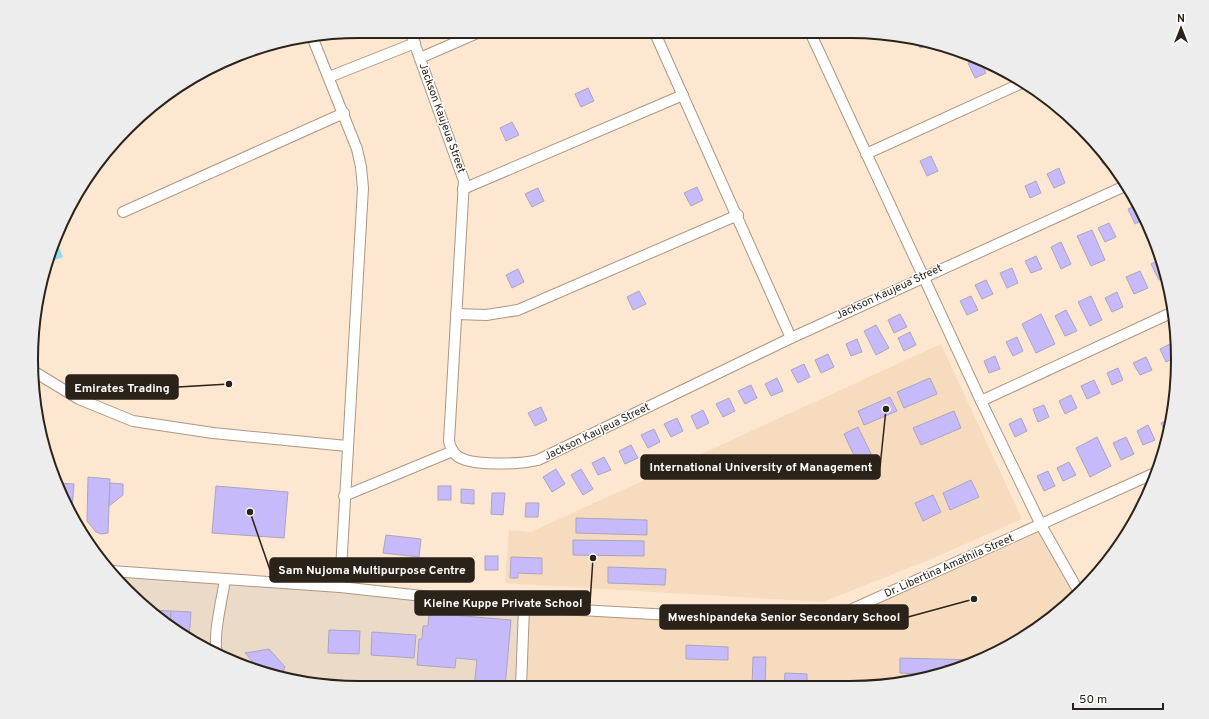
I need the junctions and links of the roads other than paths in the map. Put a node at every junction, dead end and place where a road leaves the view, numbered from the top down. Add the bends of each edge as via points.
1 (413, 38) edge
2 (466, 38) edge
3 (657, 38) edge
4 (815, 38) edge
5 (314, 42) edge
6 (415, 43) junction
7 (420, 58) junction
8 (329, 77) junction
9 (1017, 85) edge
10 (683, 95) junction
11 (344, 113) junction
12 (866, 154) junction
13 (1121, 188) edge
14 (463, 189) junction
15 (123, 212) dead end
16 (738, 215) junction
17 (922, 277) junction
18 (456, 314) junction
19 (1168, 315) edge
20 (791, 338) junction
21 (39, 374) edge
22 (981, 401) junction
23 (347, 446) junction
24 (453, 451) junction
25 (1150, 475) edge
26 (344, 496) junction
27 (1041, 525) junction
28 (119, 572) edge
29 (225, 580) junction
30 (340, 587) junction
31 (1076, 587) edge
32 (524, 607) junction
33 (216, 647) edge
34 (521, 681) edge

1 - 6 street, Jackson Kaujeua Street
2 - 7 street
3 - 10 street
4 - 12 street
5 - 8 street
6 - 7 street, Jackson Kaujeua Street
6 - 8 street
7 - 14 street, Jackson Kaujeua Street via 463,175
8 - 11 street
9 - 12 street
10 - 14 street
10 - 16 street
11 - 15 street
11 - 23 street via 357,149 362,188
12 - 17 street
13 - 17 street, Jackson Kaujeua Street
14 - 18 street, Jackson Kaujeua Street
16 - 18 street via 518,310 486,315
16 - 20 street
17 - 20 street, Jackson Kaujeua Street
17 - 22 street
18 - 24 street, Jackson Kaujeua Street via 449,441
19 - 22 street
20 - 24 street, Jackson Kaujeua Street via 538,460 521,464 471,461 463,459
21 - 23 street via 79,399 133,421 212,433
22 - 27 street
23 - 26 street
24 - 26 street
25 - 27 street, Dr. Libertina Amathila Street
26 - 30 street
27 - 31 street
27 - 32 street, Dr. Libertina Amathila Street via 828,620
28 - 29 street, Dr. Libertina Amathila Street
29 - 30 street, Dr. Libertina Amathila Street
29 - 33 street
30 - 32 street, Dr. Libertina Amathila Street
32 - 34 street

